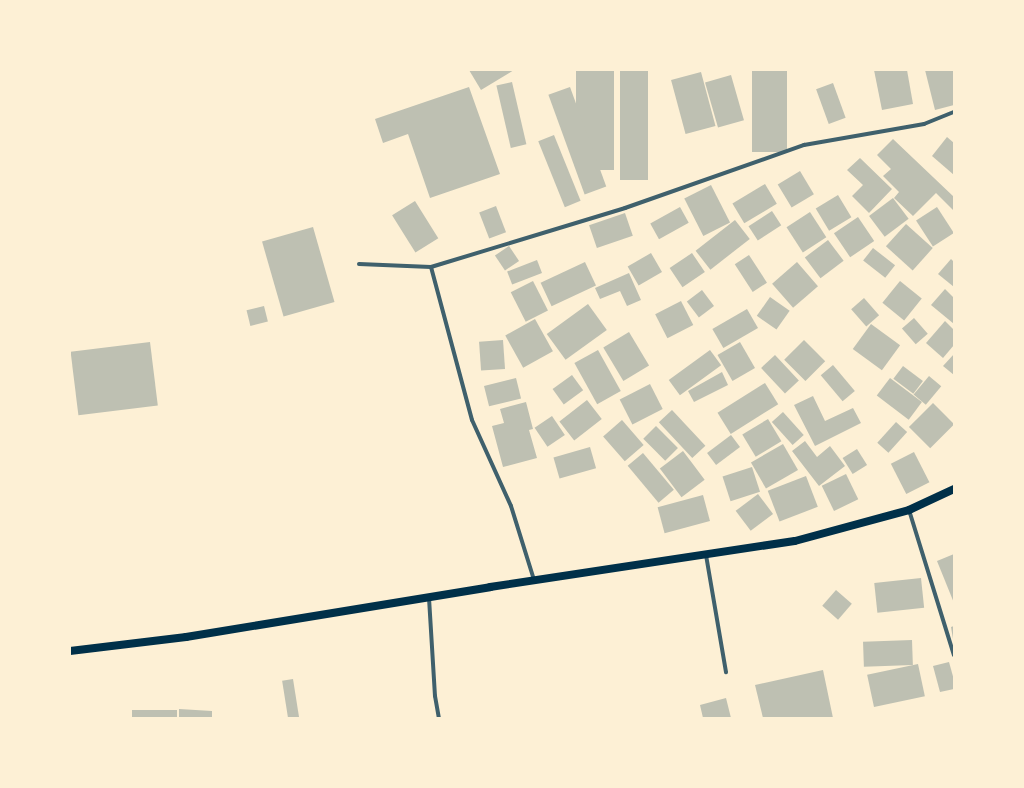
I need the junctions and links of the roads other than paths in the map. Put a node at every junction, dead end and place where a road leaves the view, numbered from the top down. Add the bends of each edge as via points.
1 (954, 112) edge
2 (359, 264) dead end
3 (431, 267) junction
4 (954, 489) edge
5 (909, 510) junction
6 (706, 555) junction
7 (534, 580) junction
8 (429, 598) junction
9 (70, 651) edge
10 (954, 655) edge
11 (726, 672) dead end
12 (439, 718) edge

1 - 3 street via 924,124 804,145 625,208
2 - 3 street
3 - 7 street via 472,420 511,506
4 - 5 main road
5 - 6 main road via 795,541
5 - 10 street
6 - 7 main road
6 - 11 street
7 - 8 main road
8 - 9 main road via 186,637
8 - 12 street via 435,696

